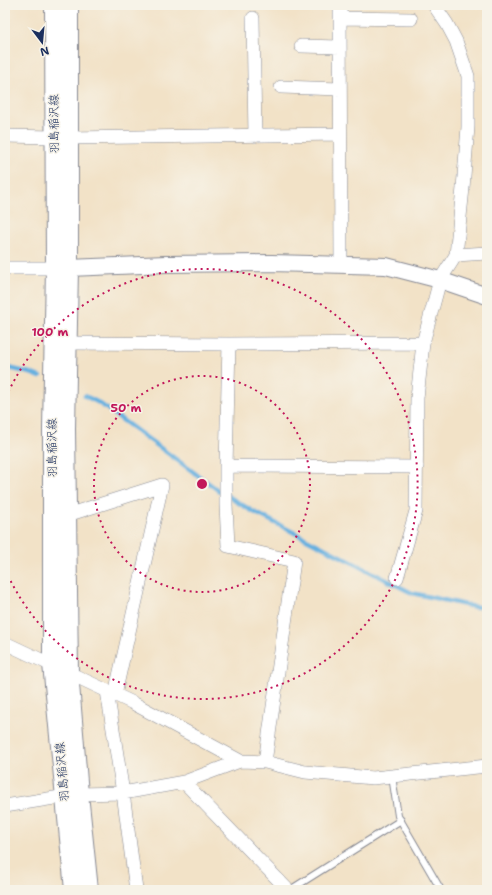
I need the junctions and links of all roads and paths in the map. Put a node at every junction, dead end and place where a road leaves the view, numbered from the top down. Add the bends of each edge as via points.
1 (54, 5) edge
2 (69, 5) edge
3 (340, 5) edge
4 (434, 5) edge
5 (253, 18) dead end
6 (340, 18) junction
7 (411, 19) dead end
8 (301, 46) dead end
9 (340, 47) junction
10 (281, 87) dead end
11 (340, 89) junction
12 (340, 134) junction
13 (5, 136) edge
14 (255, 136) junction
15 (62, 137) junction
16 (487, 253) edge
17 (456, 255) junction
18 (341, 265) junction
19 (5, 268) edge
20 (62, 268) junction
21 (440, 280) junction
22 (487, 296) edge
23 (68, 343) junction
24 (423, 343) junction
25 (229, 344) junction
26 (226, 466) junction
27 (417, 467) junction
28 (67, 515) junction
29 (398, 578) dead end
30 (5, 643) edge
31 (52, 664) junction
32 (69, 672) junction
33 (111, 692) junction
34 (240, 761) junction
35 (265, 762) junction
36 (487, 766) edge
37 (392, 776) junction
38 (184, 782) junction
39 (123, 793) junction
40 (71, 795) junction
41 (5, 806) edge
42 (401, 820) junction
43 (74, 890) edge
44 (89, 890) edge
45 (136, 890) edge
46 (289, 890) edge
47 (441, 890) edge

1 - 15 main road, 羽島稲沢線
2 - 15 main road, 羽島稲沢線
3 - 6 street
4 - 17 street via 456,41 468,76 464,188
5 - 14 street
6 - 7 street
6 - 9 street
8 - 9 street
9 - 11 street
10 - 11 street
11 - 12 street
12 - 14 street
12 - 18 street
13 - 15 street
14 - 15 street
15 - 20 main road, 羽島稲沢線
16 - 17 street
17 - 21 street
18 - 20 street via 174,264
18 - 21 street via 386,266
19 - 20 street
20 - 23 main road, 羽島稲沢線
20 - 31 main road, 羽島稲沢線 via 52,429
21 - 22 street
21 - 24 street
23 - 25 street
23 - 28 main road, 羽島稲沢線
24 - 25 street
24 - 27 street via 417,398
25 - 26 street
26 - 27 street
26 - 35 street via 228,546 294,561
27 - 29 street via 416,511
28 - 32 main road, 羽島稲沢線
28 - 33 street via 162,485
30 - 31 street
31 - 32 street
31 - 40 main road, 羽島稲沢線
32 - 33 street
32 - 40 main road, 羽島稲沢線
33 - 34 street
33 - 39 street
34 - 35 street
34 - 38 street
35 - 37 street via 305,772 372,778
36 - 37 street
37 - 42 lane via 398,816
38 - 39 street
38 - 46 street
39 - 40 street
39 - 45 street
40 - 41 street
40 - 43 main road, 羽島稲沢線
40 - 44 main road, 羽島稲沢線
42 - 46 lane
42 - 47 lane

